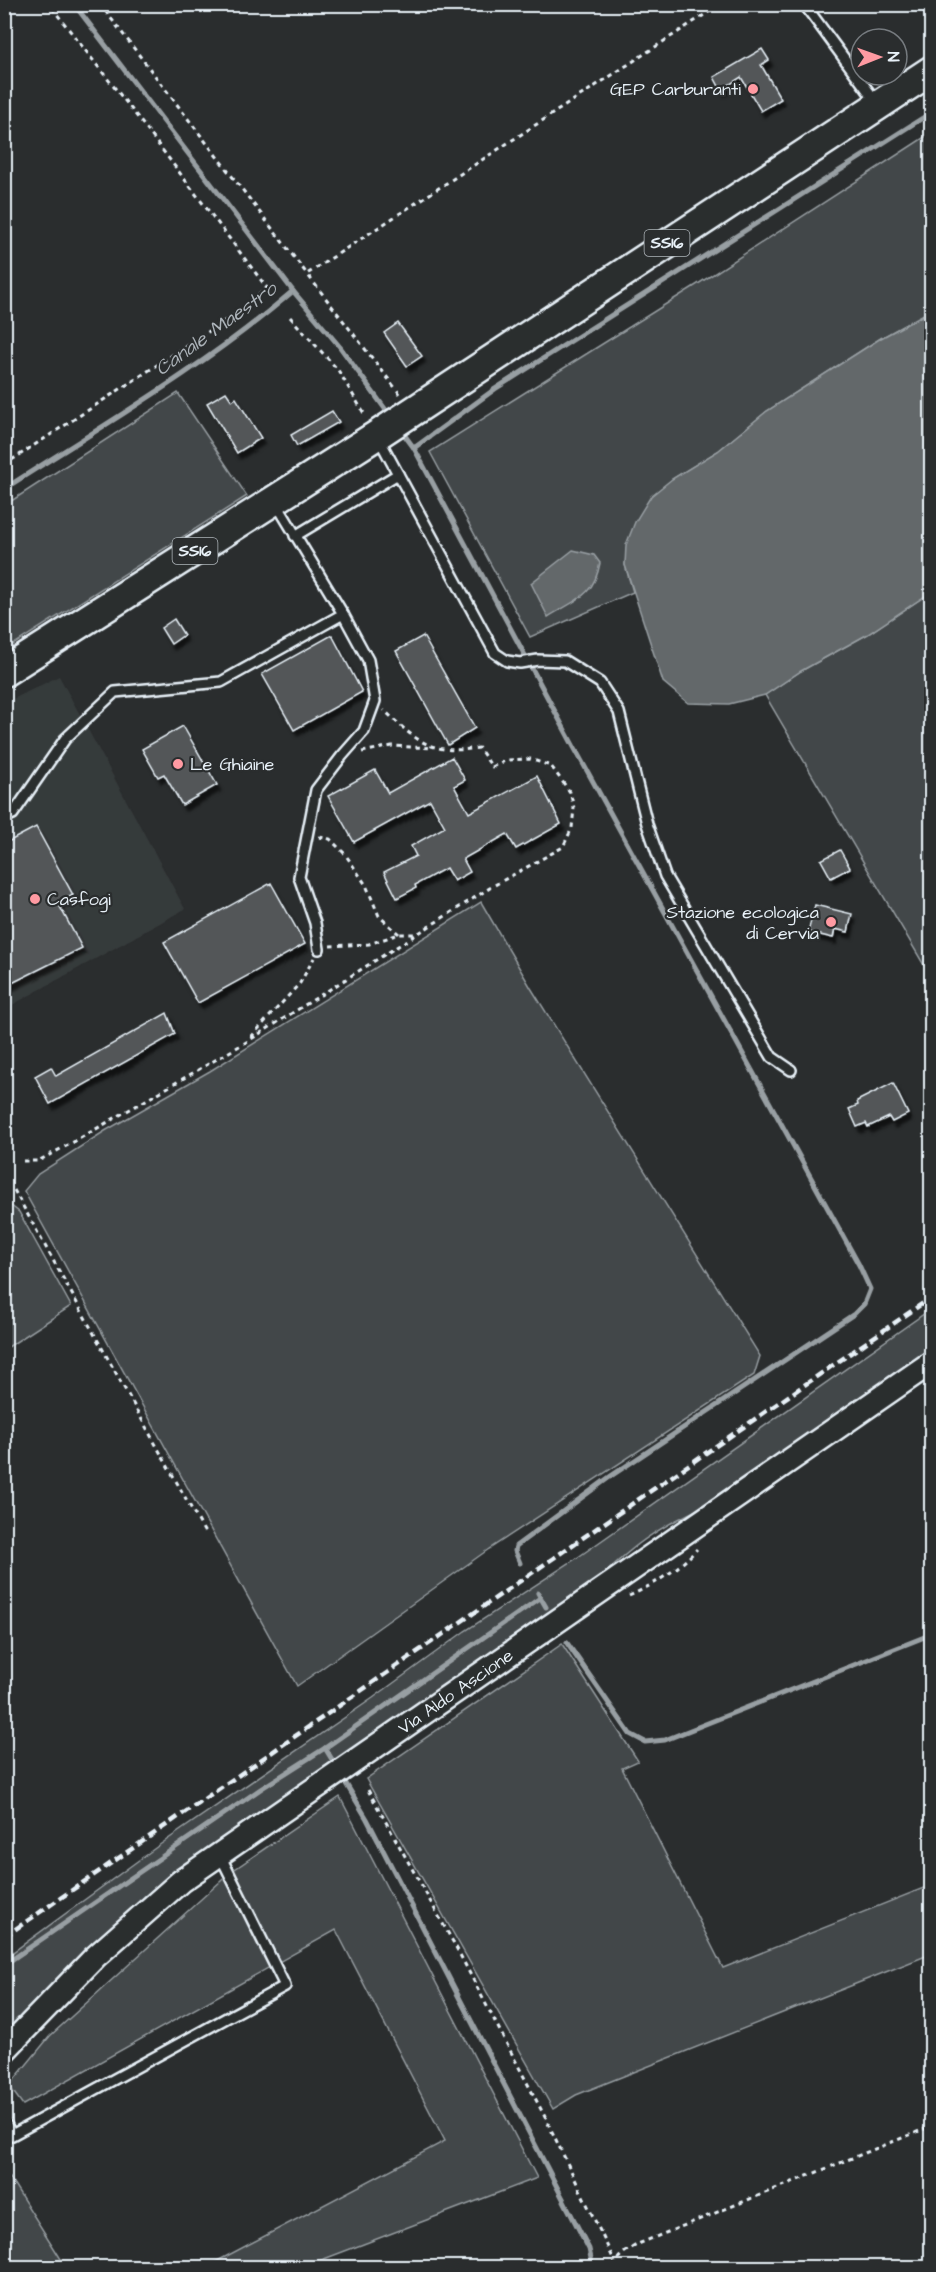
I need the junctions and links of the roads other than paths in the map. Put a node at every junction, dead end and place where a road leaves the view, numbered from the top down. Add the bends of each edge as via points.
1 (803, 6) edge
2 (932, 70) edge
3 (878, 105) junction
4 (395, 423) junction
5 (398, 474) junction
6 (274, 501) junction
7 (295, 536) junction
8 (343, 614) junction
9 (4, 672) edge
10 (4, 818) edge
11 (319, 949) road end
12 (791, 1070) dead end
13 (932, 1362) edge
14 (220, 1855) junction
15 (10, 2057) edge
16 (4, 2121) edge

1 - 3 lane
2 - 3 main road, SS16
3 - 4 main road, SS16
4 - 5 lane
4 - 6 main road, SS16
5 - 7 lane
5 - 12 lane via 495,653 520,663 565,661 600,683 619,712 647,824 665,876 772,1057
6 - 7 lane
6 - 9 main road, SS16
7 - 8 lane
8 - 10 lane via 221,682 116,692 65,739 13,814
8 - 11 lane via 368,660 375,701 364,731 316,790 299,877 315,923
13 - 14 street, Via Aldo Ascione
14 - 15 street, Via Aldo Ascione via 181,1881 95,1957
14 - 16 lane via 285,1986 12,2134

